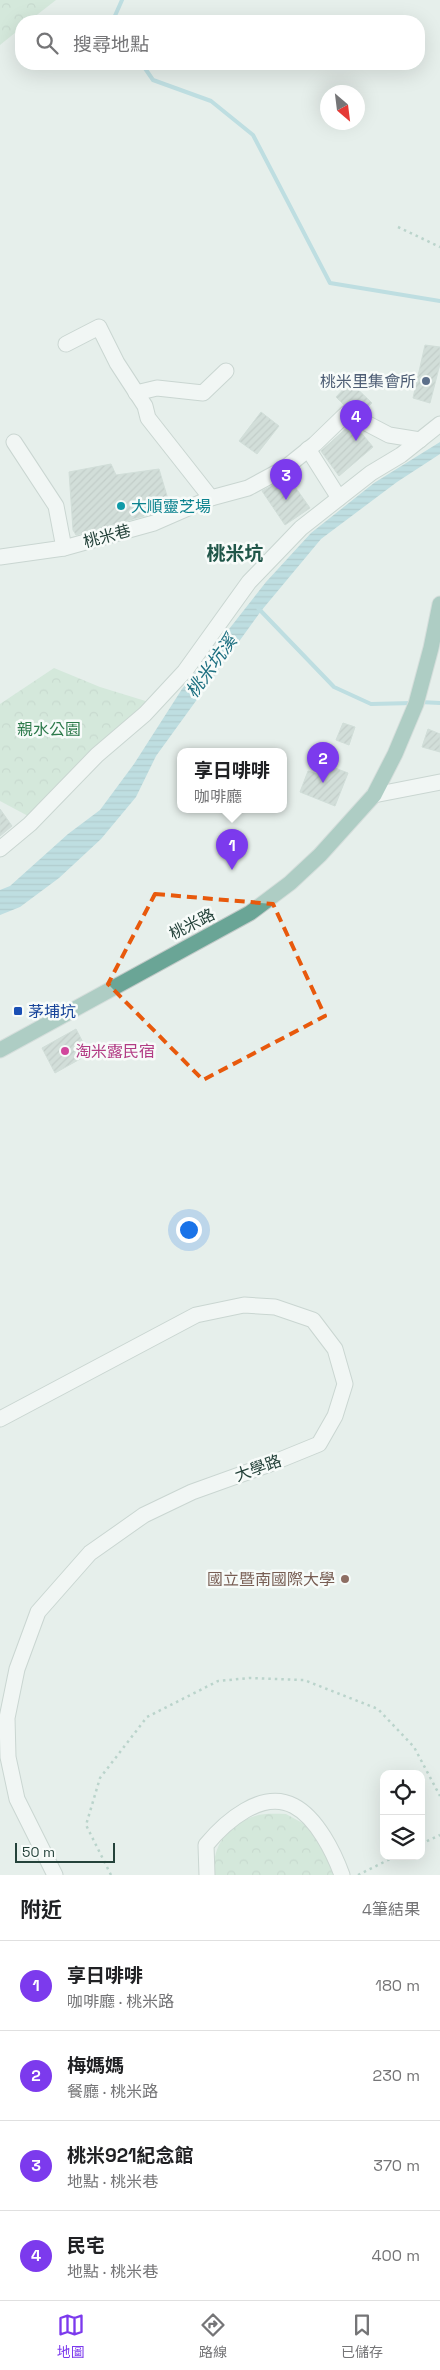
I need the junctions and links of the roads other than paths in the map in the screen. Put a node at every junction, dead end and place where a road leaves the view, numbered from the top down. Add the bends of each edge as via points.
1 (66, 344) dead end
2 (226, 371) dead end
3 (136, 393) junction
4 (440, 424) edge
5 (420, 440) junction
6 (14, 442) dead end
7 (308, 449) junction
8 (211, 498) junction
9 (339, 498) junction
10 (64, 548) junction
11 (22, 555) junction
12 (0, 558) edge
13 (0, 568) edge
14 (440, 604) edge
15 (440, 782) edge
16 (374, 795) junction
17 (0, 849) edge
18 (0, 1050) edge
19 (0, 1419) edge
20 (55, 1875) edge
21 (207, 1875) edge
22 (342, 1875) edge

1 - 3 street via 99,327 116,363
2 - 3 street via 203,393 157,388
3 - 8 street via 148,418
4 - 5 street
5 - 7 street, 桃米巷 via 389,435 347,413
5 - 9 street
6 - 10 street via 56,506
7 - 8 street, 桃米巷 via 285,468 248,488
7 - 9 street
8 - 10 street, 桃米巷 via 154,524
9 - 17 street via 301,528 249,582 186,671 145,714
10 - 11 street, 桃米巷
11 - 12 street, 桃米巷
11 - 13 street
14 - 16 main road, 桃米路 via 416,704
15 - 16 street
16 - 18 main road, 桃米路 via 320,855 250,913
19 - 20 street, 大學路 via 196,1316 244,1305 275,1307 312,1320 335,1349 345,1384 335,1416 319,1444 192,1492 144,1515 90,1553 38,1612 17,1669 9,1710 8,1757 17,1800
21 - 22 street via 206,1845 217,1831 231,1818 257,1804 275,1802 294,1806 315,1825 334,1854

